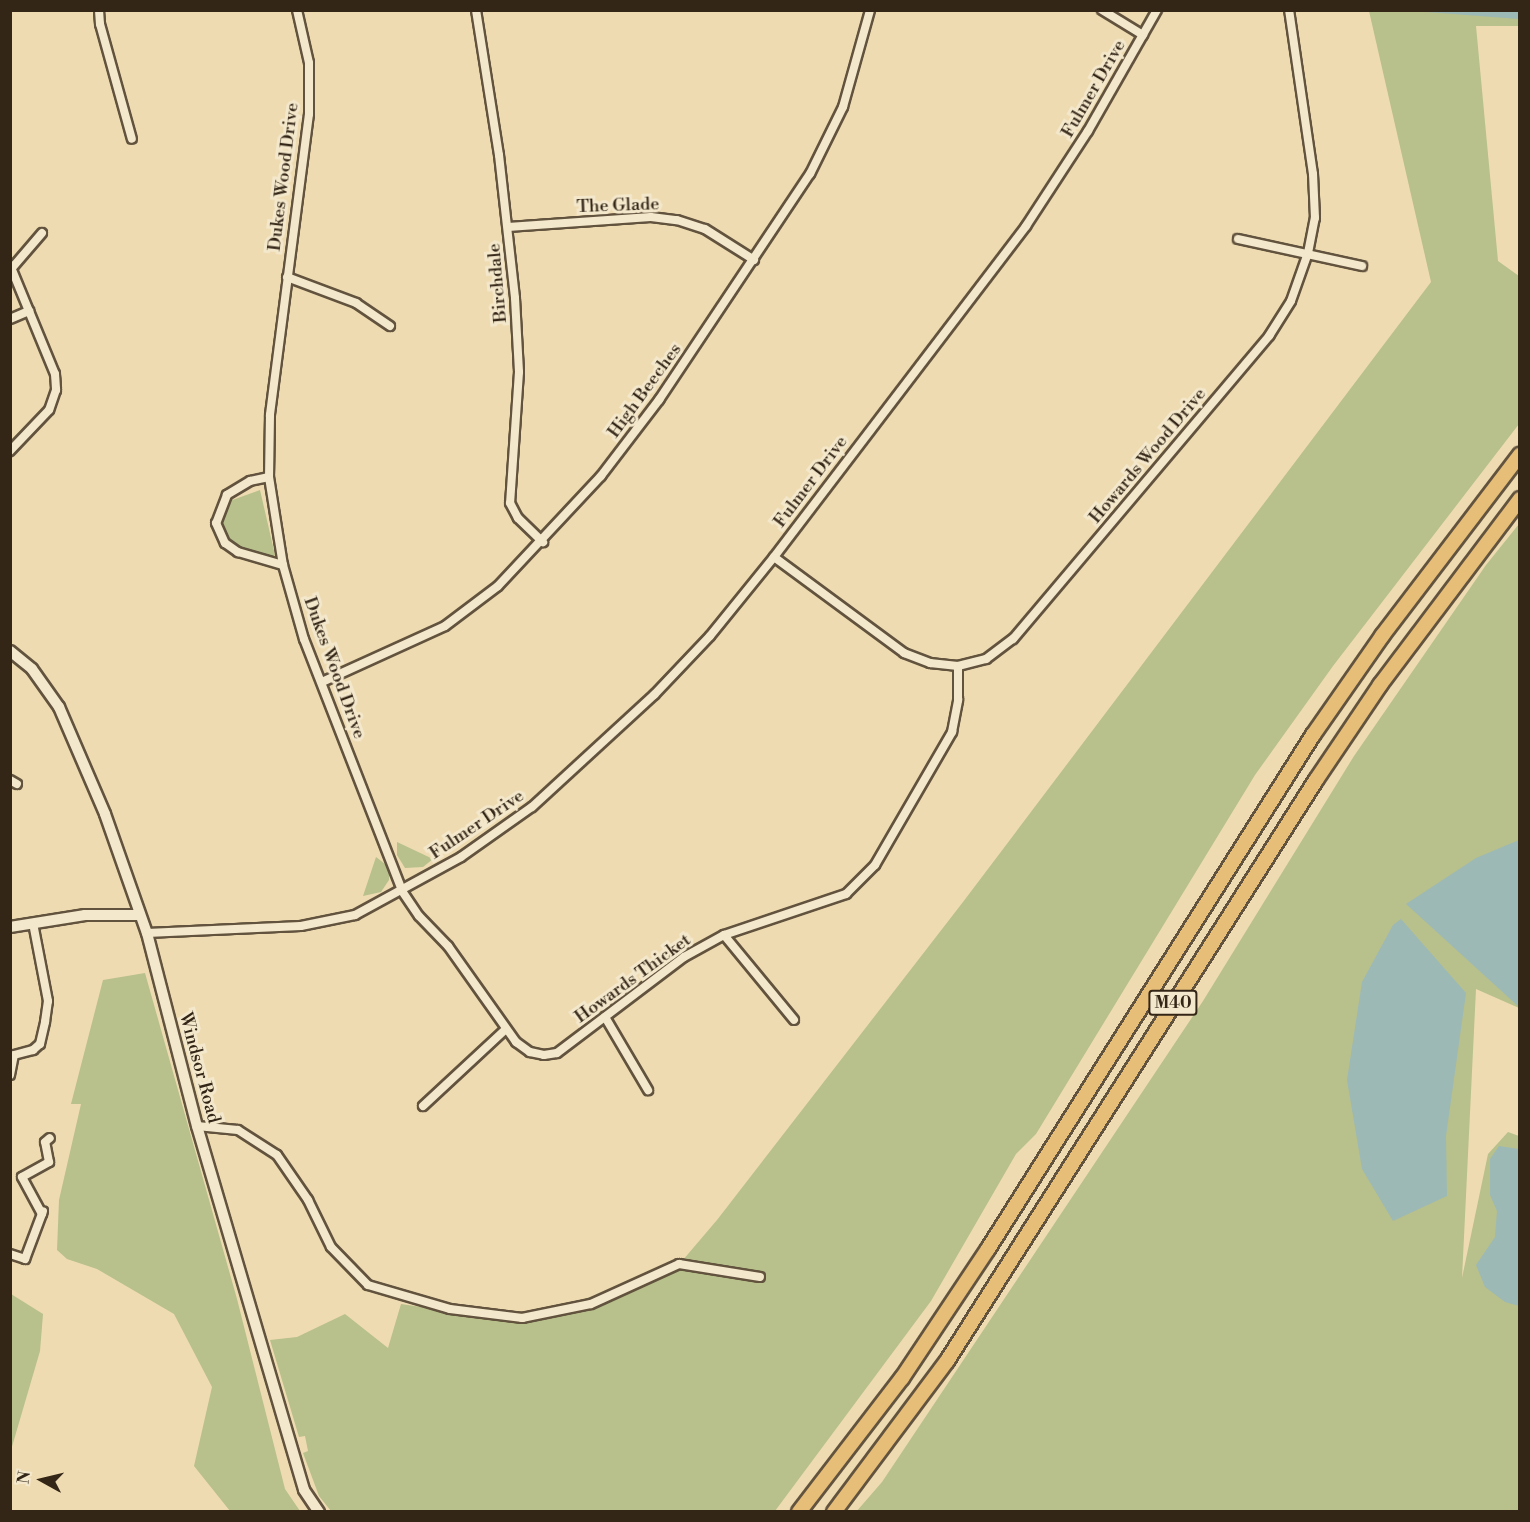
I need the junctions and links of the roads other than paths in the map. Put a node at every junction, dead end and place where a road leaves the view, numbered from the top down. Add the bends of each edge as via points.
1 (99, 10) edge
2 (297, 10) edge
3 (476, 10) edge
4 (870, 10) edge
5 (1102, 10) edge
6 (1157, 10) edge
7 (1289, 10) edge
8 (1143, 35) junction
9 (132, 140) dead end
10 (508, 227) junction
11 (42, 233) dead end
12 (1238, 239) dead end
13 (1308, 253) junction
14 (754, 260) junction
15 (11, 266) edge
16 (1362, 266) dead end
17 (287, 277) junction
18 (29, 311) junction
19 (10, 319) edge
20 (390, 326) dead end
21 (10, 451) edge
22 (1520, 455) edge
23 (269, 477) junction
24 (1520, 499) edge
25 (543, 542) junction
26 (774, 557) junction
27 (283, 565) junction
28 (10, 651) edge
29 (958, 666) junction
30 (322, 682) junction
31 (402, 891) junction
32 (141, 915) junction
33 (33, 923) junction
34 (10, 927) edge
35 (147, 933) junction
36 (724, 935) junction
37 (605, 1017) junction
38 (794, 1020) dead end
39 (506, 1029) junction
40 (10, 1075) edge
41 (648, 1090) dead end
42 (423, 1106) dead end
43 (197, 1126) junction
44 (50, 1137) dead end
45 (10, 1254) edge
46 (760, 1277) dead end
47 (319, 1512) edge
48 (799, 1512) edge
49 (834, 1512) edge

1 - 9 street
2 - 17 street, Dukes Wood Drive via 309,63 309,114
3 - 10 street, Birchdale
4 - 14 street, High Beeches via 843,107 810,174
5 - 8 street
6 - 8 street, Fulmer Drive
7 - 13 street, Howards Wood Drive via 1313,174 1315,218
8 - 26 street, Fulmer Drive via 1088,131 1026,226
10 - 14 street, The Glade via 651,217 677,220 705,229
10 - 25 street, Birchdale via 519,372 510,503 518,518
11 - 15 street
12 - 13 street
13 - 16 street
13 - 29 street, Howards Wood Drive via 1291,301 1269,336 1013,639 986,659
14 - 25 street, High Beeches via 659,400 602,476
15 - 18 street
17 - 20 street via 356,303
17 - 23 street, Dukes Wood Drive via 270,415
18 - 19 street
18 - 21 street via 55,374 56,390 49,410
22 - 48 highway, M40 via 1382,636 1313,735 982,1259 902,1378
23 - 27 street, Dukes Wood Drive
23 - 27 street via 250,481 227,495 216,523 225,543 238,552
24 - 49 highway, M40 via 1328,761 947,1361
25 - 30 street, High Beeches via 498,586 445,626
26 - 29 street, Howards Wood Drive via 904,653 930,663
26 - 31 street, Fulmer Drive via 710,636 654,695 532,807 461,857
27 - 30 street, Dukes Wood Drive via 304,639
28 - 32 main road, Windsor Road via 32,669 59,707 105,814
29 - 36 street, Howards Thicket via 958,700 952,732 875,865 846,894 815,908 783,913
30 - 31 street, Dukes Wood Drive
31 - 35 street via 356,915 302,926
31 - 39 street, Howards Thicket via 447,945
32 - 33 main road via 85,915
32 - 35 main road, Windsor Road
33 - 34 main road
33 - 40 street via 48,1001 45,1022 39,1044 14,1055
35 - 43 main road, Windsor Road
36 - 37 street, Howards Thicket via 684,957
36 - 38 street
37 - 39 street, Howards Thicket via 557,1053 544,1056 530,1052
37 - 41 street
39 - 42 street
43 - 46 street via 238,1130 277,1155 308,1200 331,1247 368,1285 450,1309 522,1318 591,1304 679,1264
43 - 47 main road, Windsor Road via 304,1490
44 - 45 street via 45,1142 49,1162 22,1176 43,1212 25,1259

